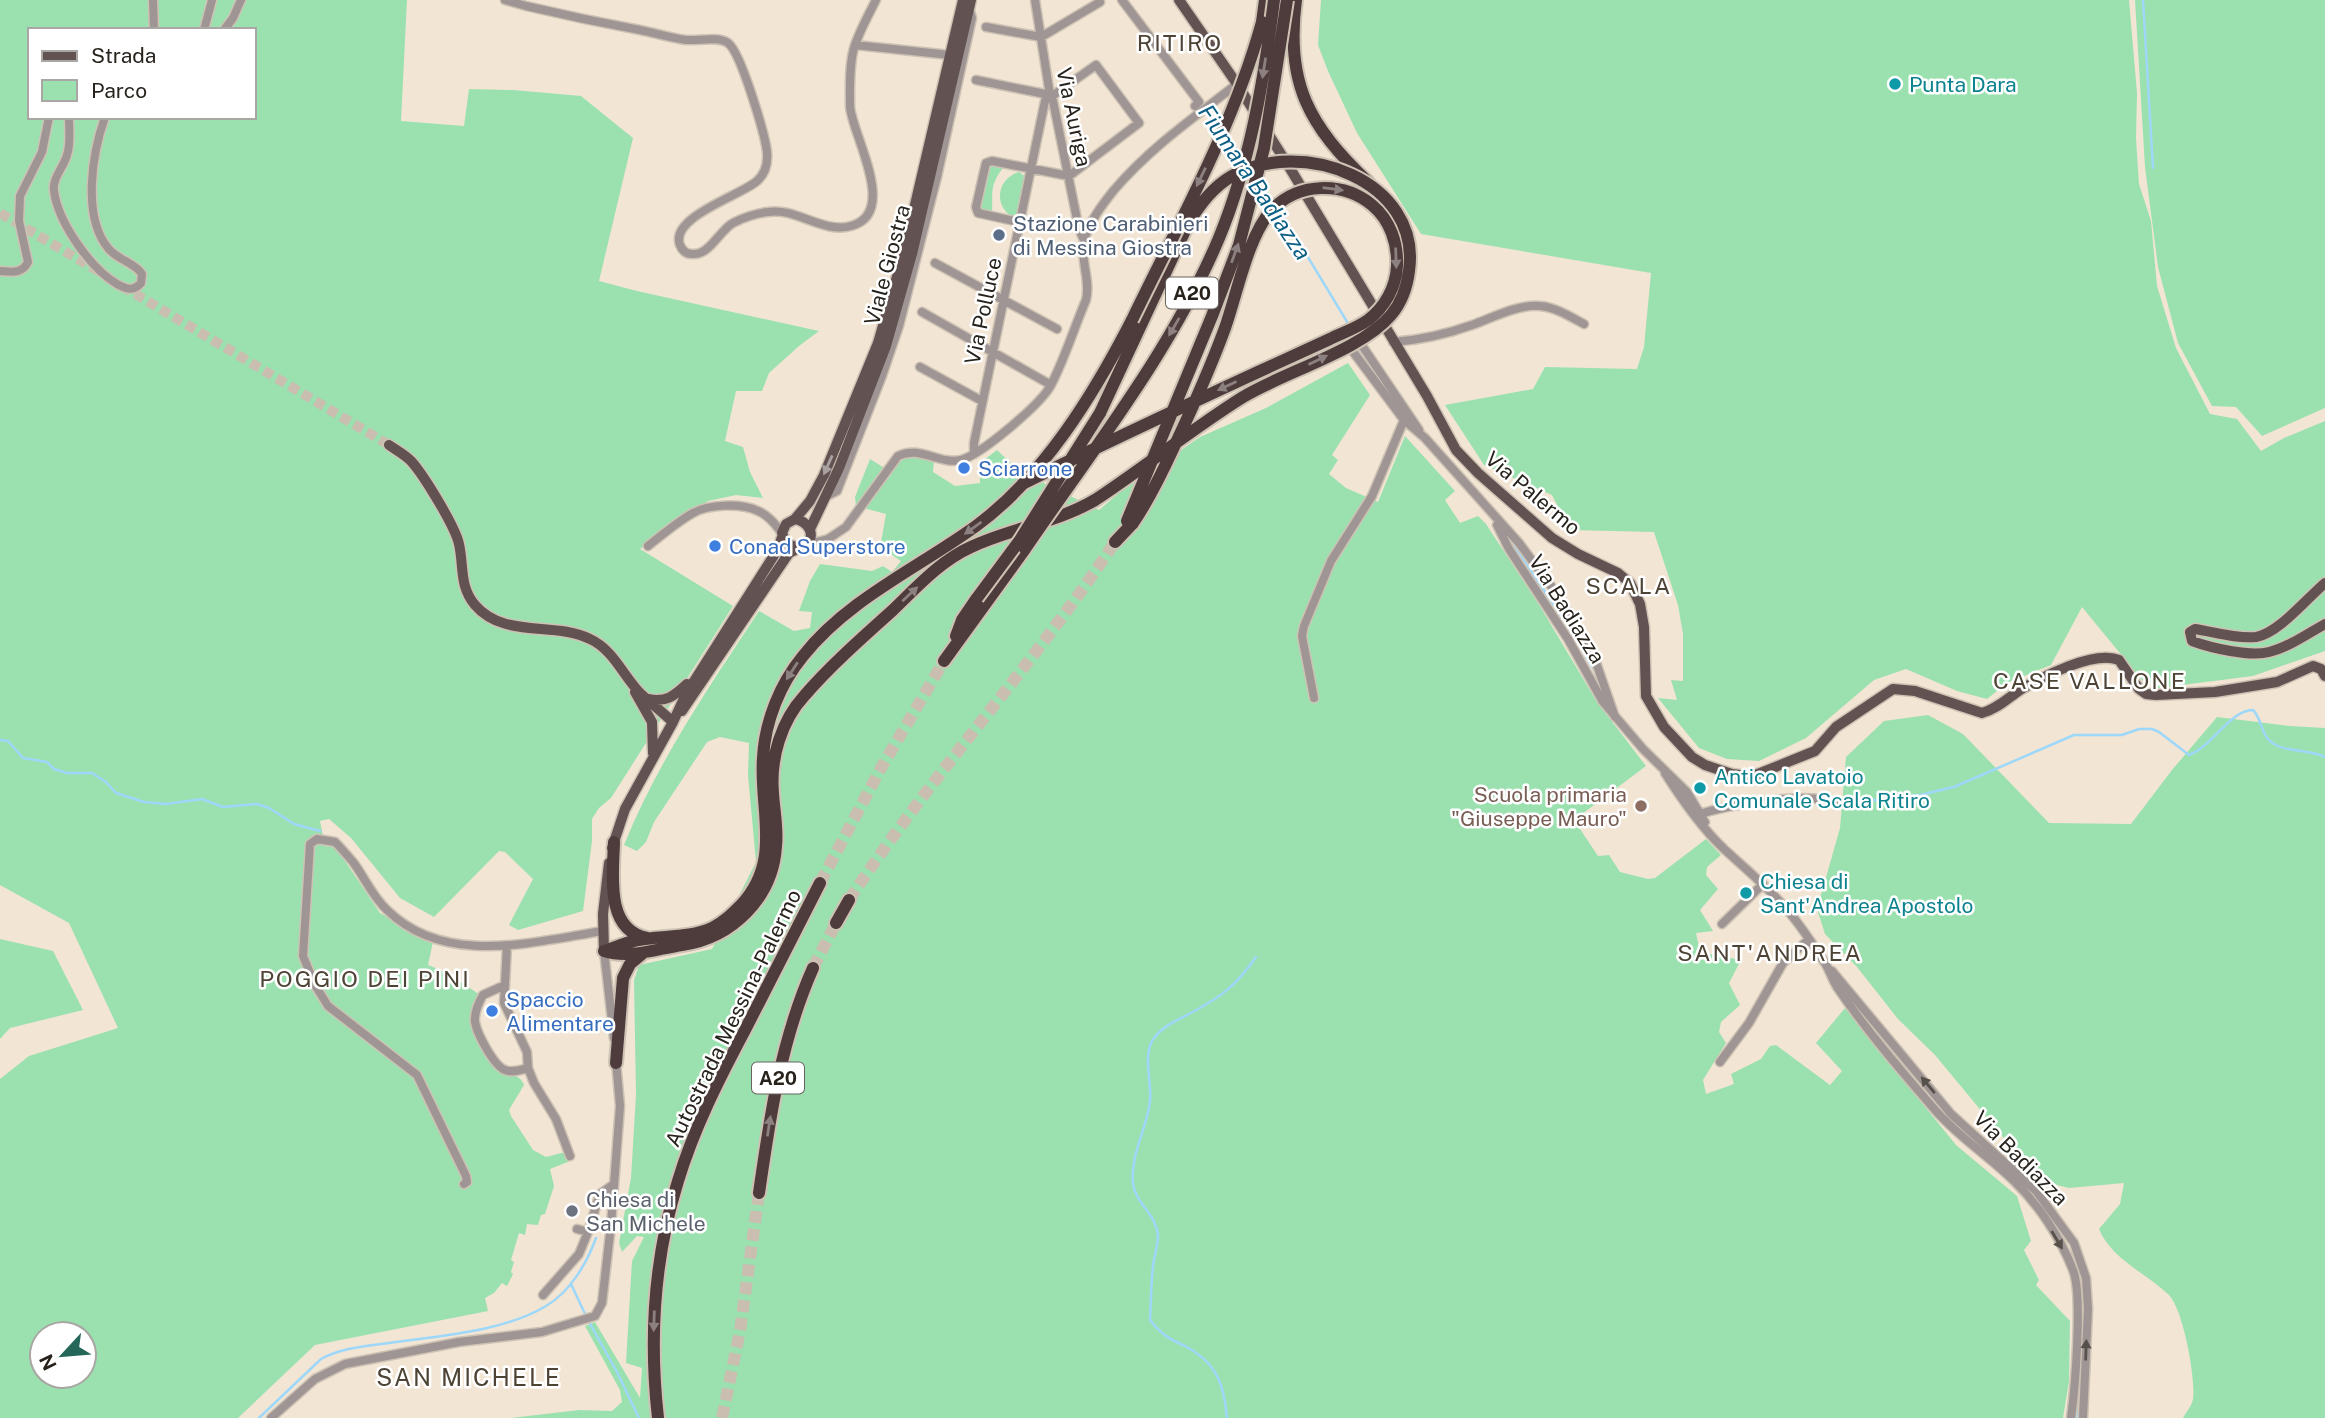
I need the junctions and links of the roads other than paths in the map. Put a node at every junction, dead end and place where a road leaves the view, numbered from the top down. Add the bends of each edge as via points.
1 (153, 0) edge
2 (212, 0) edge
3 (241, 0) edge
4 (505, 0) edge
5 (876, 0) edge
6 (1035, 0) edge
7 (1122, 0) edge
8 (1179, 0) edge
9 (1265, 0) edge
10 (1275, 0) edge
11 (1287, 0) edge
12 (1296, 0) edge
13 (1100, 2) dead end
14 (968, 3) edge
15 (986, 26) dead end
16 (154, 28) edge
17 (205, 28) edge
18 (226, 28) edge
19 (1041, 37) junction
20 (855, 45) junction
21 (950, 55) junction
22 (976, 80) dead end
23 (1237, 84) junction
24 (1050, 95) junction
25 (1197, 109) junction
26 (50, 119) edge
27 (69, 119) edge
28 (105, 119) edge
29 (1031, 169) junction
30 (1069, 176) junction
31 (1375, 189) junction
32 (1019, 222) junction
33 (1084, 240) junction
34 (935, 263) dead end
35 (0, 271) edge
36 (1004, 300) junction
37 (922, 312) dead end
38 (1380, 319) junction
39 (1584, 324) dead end
40 (1057, 329) dead end
41 (1354, 336) junction
42 (1396, 345) junction
43 (993, 352) junction
44 (920, 367) dead end
45 (1051, 384) junction
46 (982, 401) junction
47 (1404, 420) junction
48 (1425, 438) junction
49 (389, 445) tunnel mouth
50 (1455, 449) junction
51 (974, 454) junction
52 (1443, 459) junction
53 (1463, 459) junction
54 (1453, 470) junction
55 (1024, 483) junction
56 (1493, 516) junction
57 (768, 517) junction
58 (793, 520) junction
59 (1130, 522) junction
60 (811, 530) junction
61 (782, 535) junction
62 (828, 539) junction
63 (1115, 542) tunnel mouth
64 (648, 546) dead end
65 (801, 546) junction
66 (2325, 583) edge
67 (966, 623) junction
68 (2325, 624) edge
69 (947, 657) tunnel mouth
70 (708, 660) junction
71 (626, 676) junction
72 (2325, 676) edge
73 (1314, 698) dead end
74 (648, 699) junction
75 (647, 712) junction
76 (1615, 717) junction
77 (673, 722) junction
78 (652, 757) junction
79 (1834, 803) dead end
80 (770, 810) junction
81 (1698, 815) junction
82 (614, 842) junction
83 (820, 883) tunnel mouth
84 (1763, 884) junction
85 (849, 900) tunnel mouth
86 (836, 923) tunnel mouth
87 (1722, 924) dead end
88 (603, 931) junction
89 (1809, 939) junction
90 (651, 944) junction
91 (507, 946) junction
92 (604, 951) junction
93 (1826, 965) junction
94 (813, 968) tunnel mouth
95 (505, 985) junction
96 (1720, 1062) dead end
97 (616, 1063) junction
98 (528, 1068) junction
99 (570, 1156) dead end
100 (464, 1184) dead end
101 (614, 1184) junction
102 (759, 1193) tunnel mouth
103 (2046, 1201) junction
104 (2037, 1208) junction
105 (577, 1229) dead end
106 (588, 1232) junction
107 (544, 1295) dead end
108 (271, 1418) edge
109 (658, 1418) edge
110 (2071, 1418) edge
111 (2083, 1418) edge

1 - 16 street
2 - 17 street
3 - 18 street
4 - 20 street via 680,39 719,40 733,48 756,110 767,160 755,183 701,213 683,229 680,244 692,254 706,249 732,223 764,212 839,227 852,226 863,218 871,204 872,188 868,159 851,113
5 - 20 street
6 - 19 street, Via Auriga
7 - 25 street via 1199,102
8 - 23 main road, Via Palermo
9 -> 55 highway, bridge via 1254,51 1230,117 1132,320 1085,403
10 -> 67 highway, A20, bridge via 1262,82 1236,190 1187,304 1025,549
59 -> 11 highway, A20, bridge via 1238,245 1264,148
12 - 31 highway, bridge via 1293,55 1307,105 1330,143
13 - 19 street
14 - 21 main road, Viale Giostra
14 - 60 main road, Viale Giostra via 912,254 886,346
15 - 19 street
19 - 24 street, Via Auriga
20 - 21 street
21 -> 58 main road, Viale Giostra via 878,343 824,475
22 - 24 street
23 - 25 street
23 - 38 main road, Via Palermo
24 - 29 street, Via Polluce
24 - 30 street, Via Auriga
24 - 30 street via 1096,65 1139,123
25 - 33 street via 1132,169 1097,213
26 - 35 street via 42,152 20,196 19,221 29,262 19,271
27 - 28 street via 68,153 54,186 58,205 98,271 134,289 142,274 106,246 93,214 94,165
29 - 30 street
29 - 32 street, Via Polluce
29 - 32 street via 992,161 985,166 978,212
30 - 33 street, Via Auriga
31 - 67 highway, bridge via 1338,169 1285,161 1244,170 1211,192 1189,222 1100,413 1020,540 977,598
80 -> 31 highway, bridge via 773,768 783,729 803,697 941,565 977,544 1052,520 1095,500 1243,397 1365,337 1392,314 1408,283 1409,245 1396,212
32 - 36 street, Via Polluce
33 - 45 street, Via Auriga via 1087,296
34 - 36 street
36 - 40 street
36 - 43 street, Via Polluce
37 - 43 street
38 - 41 street
38 - 42 main road, Via Palermo
39 - 42 street via 1539,306
41 - 47 street, Via Badiazza via 1354,354
41 - 48 street, Via Badiazza
42 - 50 main road, Via Palermo
43 - 45 street
43 - 46 street, Via Polluce
44 - 46 street
45 - 51 street, Via Auriga via 1007,429
46 - 51 street, Via Polluce
47 - 48 street, Via Badiazza
47 - 73 street via 1372,496 1331,561 1304,626
48 - 52 street, Via Badiazza
49 - 71 main road via 416,467 452,527 460,547 464,586 480,611 506,624 590,639 610,654
50 - 52 street
50 - 53 main road, Via Palermo
51 - 62 street via 956,460 902,453 846,527
52 - 54 street, Via Badiazza
53 - 54 street
53 - 72 main road, Via Palermo via 1552,538 1630,583 1642,617 1646,696 1664,727 1692,757 1712,768 1747,776 1812,753 1836,727 1890,689 1915,691 1982,713 2043,678 2103,657 2119,660 2135,686 2151,695 2215,692 2277,682 2313,666
54 - 56 street, Via Badiazza
59 -> 55 highway, bridge via 1150,499 1196,401 1255,237 1267,216 1291,196 1315,188 1334,188 1373,205 1392,232 1397,262 1390,295 1369,319 1337,336 1208,395 1196,401 1183,407 1158,418
55 -> 80 highway via 976,526 837,619 802,656 783,686 766,736 762,768
56 - 76 street, Via Badiazza via 1508,550
56 - 76 street, Via Badiazza via 1554,590 1592,651
57 - 58 street
57 - 61 street
57 - 64 street via 745,507 703,508
58 - 60 main road via 804,521
58 - 61 main road
59 - 63 highway, A20
60 - 62 street
60 - 65 main road via 810,539
61 - 65 main road via 786,543
61 - 70 main road via 778,550
62 - 65 street
65 - 77 main road via 789,553
66 - 68 main road via 2266,633 2250,637 2195,629 2189,637 2261,654
67 - 69 highway, A20
70 - 74 main road via 669,699
70 - 77 main road
71 - 74 main road
71 - 75 main road
74 - 77 main road
75 - 77 main road
75 - 78 main road via 654,728
76 - 81 street, Via Badiazza
77 - 78 main road
78 - 82 main road
79 - 81 street via 1819,798 1741,804
80 - 90 highway via 777,837 774,862 760,897 744,916 709,939
81 - 84 street, Via Badiazza via 1724,849
82 - 88 main road via 605,886
82 - 90 highway via 618,918 630,932
83 -> 109 highway, Autostrada Messina-Palermo / A20 via 722,1074 677,1182 657,1276 654,1365
84 - 87 street
84 - 89 street, Via Badiazza
85 - 86 highway
88 - 91 street
88 - 92 main road
89 - 93 street, Via Badiazza
89 - 96 street via 1783,963 1749,1023
90 - 92 highway via 634,941
90 - 97 highway via 623,978
91 - 95 street
91 - 100 street via 441,942 420,932 389,913 335,842 317,839 310,844 303,956 315,985 328,1006 417,1075 466,1176
92 - 97 street
103 -> 93 street, Via Badiazza via 1951,1114
93 - 104 street, Via Badiazza via 1867,1027 1935,1110 2015,1182
102 -> 94 highway, A20 via 784,1048
95 - 98 street via 504,1003 527,1052
95 - 98 street via 484,995 476,1024 501,1068 511,1072
97 - 101 street via 620,1106
98 - 99 street
101 - 106 street via 600,1194
101 - 108 street via 602,1303 592,1319 542,1332 345,1364 316,1378
103 - 104 street
111 -> 103 street, Via Badiazza via 2086,1278 2074,1243
104 -> 110 street, Via Badiazza via 2076,1280
105 - 106 street
106 - 107 street via 579,1254

